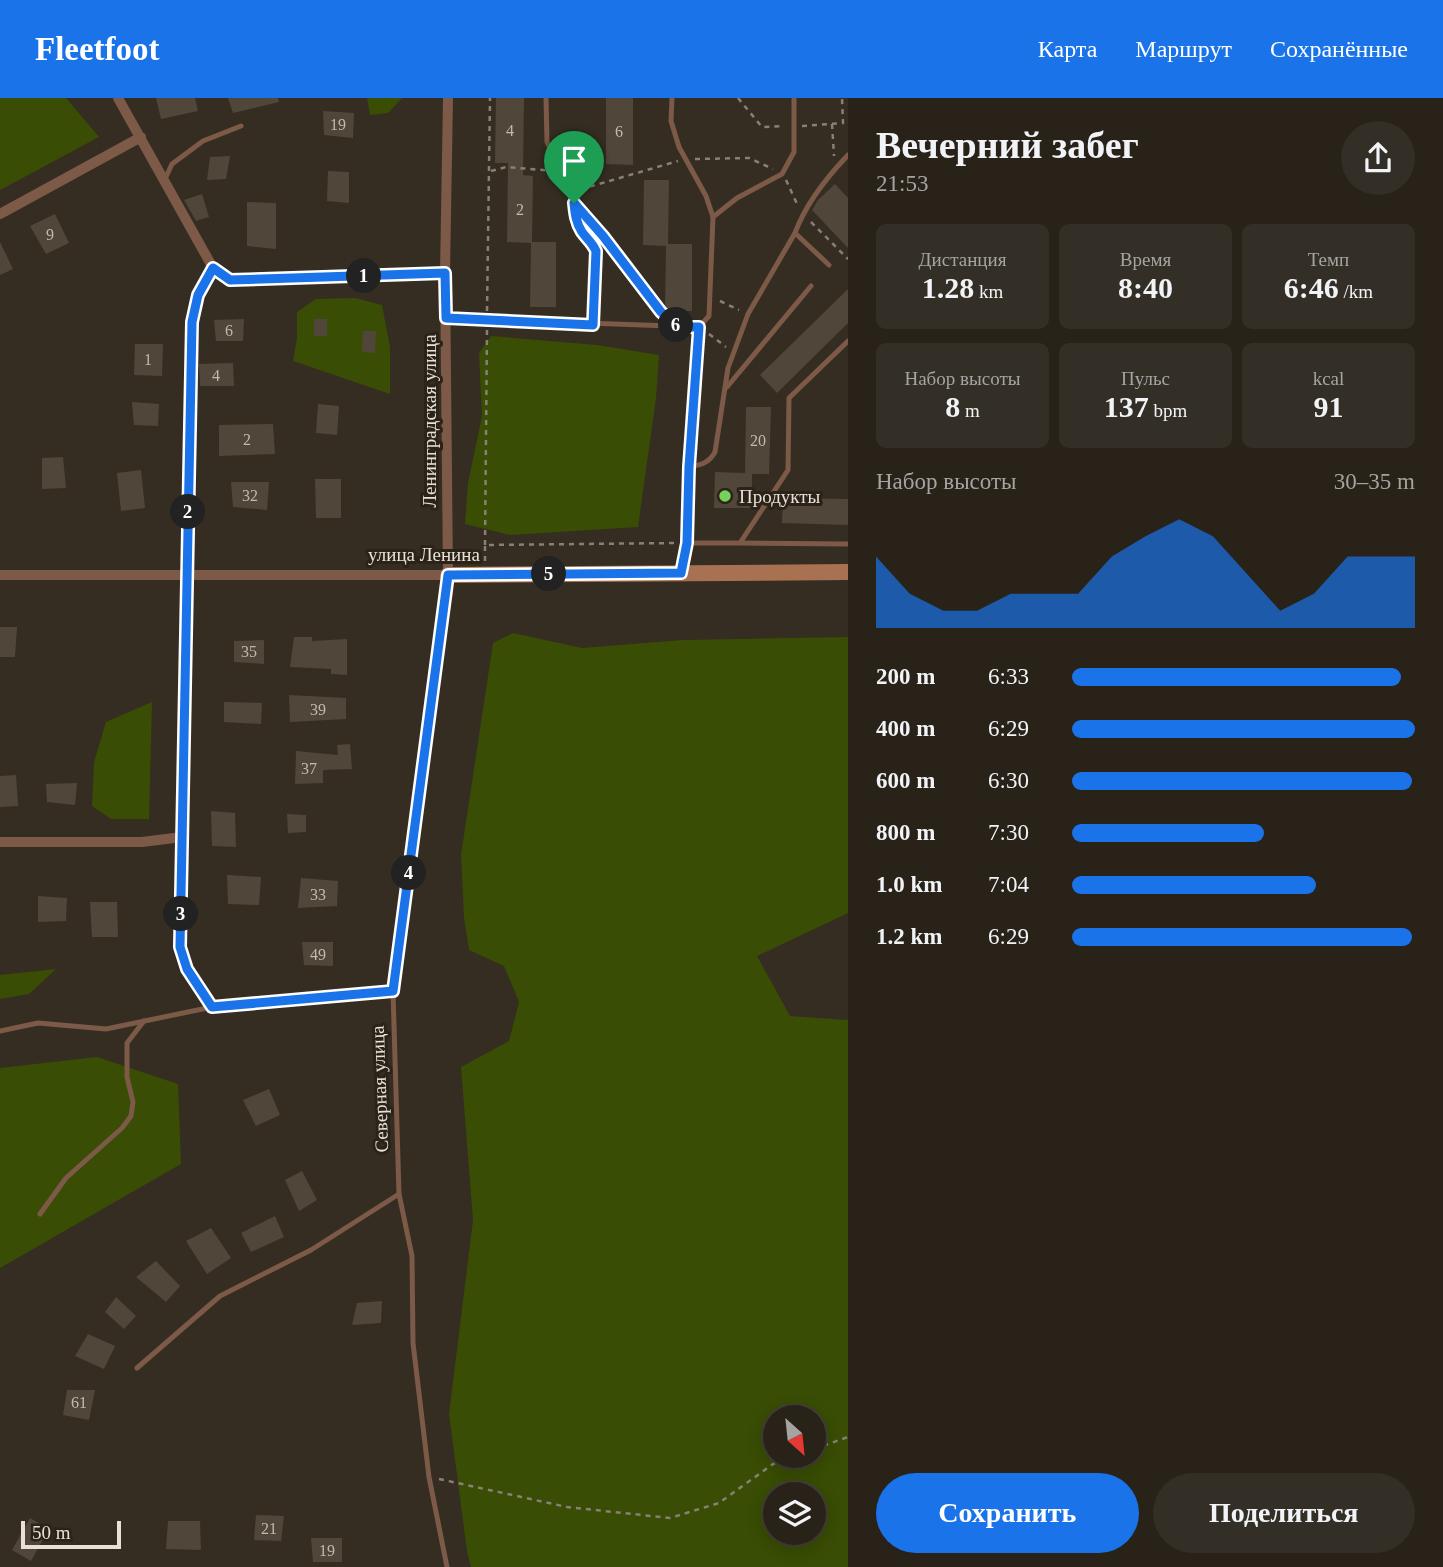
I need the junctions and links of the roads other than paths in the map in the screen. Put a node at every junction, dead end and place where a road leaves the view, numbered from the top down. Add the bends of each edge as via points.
1 (118, 98) edge
2 (448, 98) edge
3 (546, 98) edge
4 (672, 98) edge
5 (794, 98) edge
6 (241, 126) dead end
7 (141, 137) junction
8 (848, 155) edge
9 (165, 179) junction
10 (0, 215) edge
11 (713, 217) junction
12 (795, 233) junction
13 (829, 265) dead end
14 (213, 268) junction
15 (445, 273) junction
16 (811, 286) dead end
17 (446, 318) junction
18 (593, 325) junction
19 (699, 327) junction
20 (848, 341) edge
21 (725, 390) junction
22 (689, 467) junction
23 (687, 543) junction
24 (740, 543) junction
25 (848, 544) edge
26 (848, 572) edge
27 (681, 573) junction
28 (0, 575) edge
29 (448, 575) junction
30 (187, 576) junction
31 (182, 837) junction
32 (0, 842) edge
33 (393, 991) junction
34 (212, 1007) junction
35 (144, 1021) junction
36 (0, 1031) edge
37 (399, 1194) junction
38 (40, 1214) dead end
39 (137, 1368) dead end
40 (447, 1567) edge

1 - 7 street
2 - 15 street, Ленинградская улица
3 - 18 lane via 547,142 568,172 575,216 596,251
4 - 11 lane via 671,121 679,147
5 - 11 lane via 794,152 782,174
6 - 9 lane via 202,141 172,164
7 - 9 street
7 - 10 street
8 - 12 lane via 802,213
9 - 14 street
11 - 19 lane via 709,316
12 - 13 lane
12 - 21 lane via 748,314
14 - 15 street via 230,280
14 - 30 street via 198,295 192,322
15 - 17 street, Ленинградская улица
16 - 21 lane
17 - 18 lane
17 - 29 street, Ленинградская улица
18 - 19 lane
19 - 22 lane
20 - 24 lane via 789,398 788,470
21 - 22 lane via 715,452 700,466
22 - 23 lane
23 - 24 lane
23 - 27 lane
24 - 25 lane
26 - 27 street, улица Ленина
27 - 29 street, улица Ленина
28 - 30 street, улица Ленина
29 - 30 street, улица Ленина
29 - 33 street, Северная улица
30 - 31 street
31 - 32 street via 142,842
31 - 34 street via 180,947 187,969
33 - 34 lane
33 - 37 lane, Северная улица
34 - 35 lane
35 - 36 lane via 107,1029 38,1023
35 - 38 lane via 127,1043 131,1116 66,1178
37 - 39 lane via 311,1250 220,1297
37 - 40 lane, Северная улица via 412,1256 413,1343 429,1477

